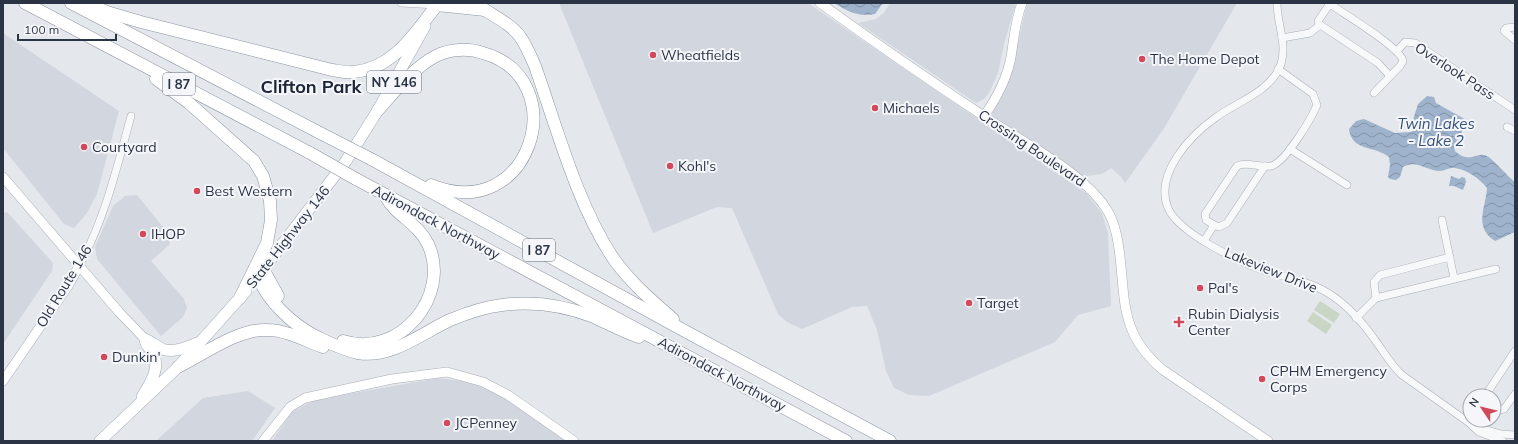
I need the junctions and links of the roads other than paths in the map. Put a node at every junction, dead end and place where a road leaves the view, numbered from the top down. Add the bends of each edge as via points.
1 (25, 3) edge
2 (71, 3) edge
3 (86, 3) edge
4 (401, 3) edge
5 (820, 3) edge
6 (1022, 3) edge
7 (1277, 3) edge
8 (437, 4) edge
9 (480, 6) edge
10 (1320, 25) junction
11 (1515, 27) edge
12 (1282, 38) junction
13 (1515, 40) edge
14 (1397, 51) junction
15 (144, 66) junction
16 (1278, 69) junction
17 (1390, 76) junction
18 (1374, 93) dead end
19 (378, 110) junction
20 (1515, 110) edge
21 (131, 116) dead end
22 (984, 116) junction
23 (1507, 127) dead end
24 (1515, 131) edge
25 (1290, 149) junction
26 (383, 165) junction
27 (1265, 166) junction
28 (3, 178) edge
29 (1347, 185) dead end
30 (384, 194) junction
31 (1442, 220) dead end
32 (1214, 225) junction
33 (1204, 241) junction
34 (1450, 257) junction
35 (79, 266) junction
36 (1496, 268) dead end
37 (260, 273) junction
38 (1454, 278) junction
39 (240, 298) junction
40 (1376, 298) junction
41 (1356, 318) junction
42 (694, 336) junction
43 (145, 339) junction
44 (202, 342) junction
45 (670, 346) junction
46 (1515, 351) edge
47 (359, 353) junction
48 (178, 367) junction
49 (3, 381) edge
50 (1490, 388) edge
51 (1515, 394) edge
52 (135, 408) junction
53 (1502, 410) edge
54 (1462, 416) edge
55 (1475, 428) edge
56 (1486, 428) edge
57 (1515, 435) edge
58 (100, 440) edge
59 (263, 441) edge
60 (574, 441) edge
61 (846, 441) edge
62 (890, 441) edge
63 (1268, 441) edge
64 (1503, 441) edge

1 - 15 highway, Adirondack Northway / I 87
2 - 26 highway, Adirondack Northway / I 87, bridge
3 - 8 highway via 141,22 332,70 353,72 374,67 393,57 404,47
4 - 8 street
5 - 22 street, Crossing Boulevard
6 - 22 street via 1015,25 1006,76
7 - 12 street, Lakeview Drive
8 - 9 highway
8 - 19 main road, State Highway 146 / NY 146
9 - 42 highway via 513,29 527,49 579,189 595,227 614,258 642,292
10 - 12 street via 1310,33
10 - 14 street via 1319,19 1328,6 1333,6
10 - 17 street via 1378,63
11 - 13 street via 1506,28 1504,31
12 - 16 street, Lakeview Drive via 1283,52
14 - 17 street via 1403,61
14 - 20 street, Overlook Pass via 1405,42 1415,43
15 - 30 highway, Adirondack Northway / I 87, bridge
15 - 39 highway via 159,82 189,103 254,161 264,176 272,220 267,243
16 - 25 street via 1315,96 1314,111
16 - 33 street, Lakeview Drive via 1254,94 1207,124 1172,165 1166,193 1168,208 1181,226
17 - 18 street
19 - 26 highway via 422,65 437,56 467,50 495,56 515,70 527,90 534,115 529,146 517,168 496,184 478,191 458,192 438,187
19 - 37 main road, State Highway 146 / NY 146 via 346,160
21 - 35 street, Old Route 146 via 104,212
22 - 63 street, Crossing Boulevard via 1075,175 1092,189 1106,207 1117,236 1126,315 1137,342 1148,357 1163,370
23 - 24 street
25 - 27 street via 1276,164
25 - 29 street
26 - 42 highway, Adirondack Northway / I 87
27 - 32 street via 1228,223 1220,227
27 - 32 street via 1237,166 1205,214 1206,220
28 - 35 street
30 - 37 highway via 391,207 421,232 428,244 433,265 432,286 426,306 404,331 370,345 338,340 288,309
30 - 45 highway, Adirondack Northway / I 87
31 - 34 street
32 - 33 street
33 - 41 street, Lakeview Drive via 1254,266 1315,286 1329,294
34 - 38 street
34 - 40 street via 1380,275 1374,282
35 - 43 street
35 - 49 street, Old Route 146
36 - 38 street
37 - 39 main road, State Highway 146 / NY 146
37 - 47 highway via 267,294 295,323 342,349
38 - 40 street
39 - 44 main road, State Highway 146 / NY 146
40 - 41 street
41 - 54 street, Lakeview Drive via 1394,368
42 - 62 highway, Adirondack Northway / I 87
43 - 44 main road via 168,350 182,349
43 - 52 main road via 156,366 151,382
44 - 48 main road, State Highway 146 / NY 146
45 - 47 highway via 638,337 593,317 564,308 544,304 504,304 469,312 385,352
45 - 61 highway, Adirondack Northway / I 87
46 - 50 street
47 - 48 highway via 346,354 278,332 258,330 233,336
48 - 52 main road, State Highway 146 / NY 146
51 - 53 street
52 - 58 main road, State Highway 146 / NY 146
55 - 64 street, Lakeview Drive via 1479,432
56 - 57 street, Lakeview Drive via 1501,434
59 - 60 street via 290,407 305,398 392,379 447,372 483,382 508,395

